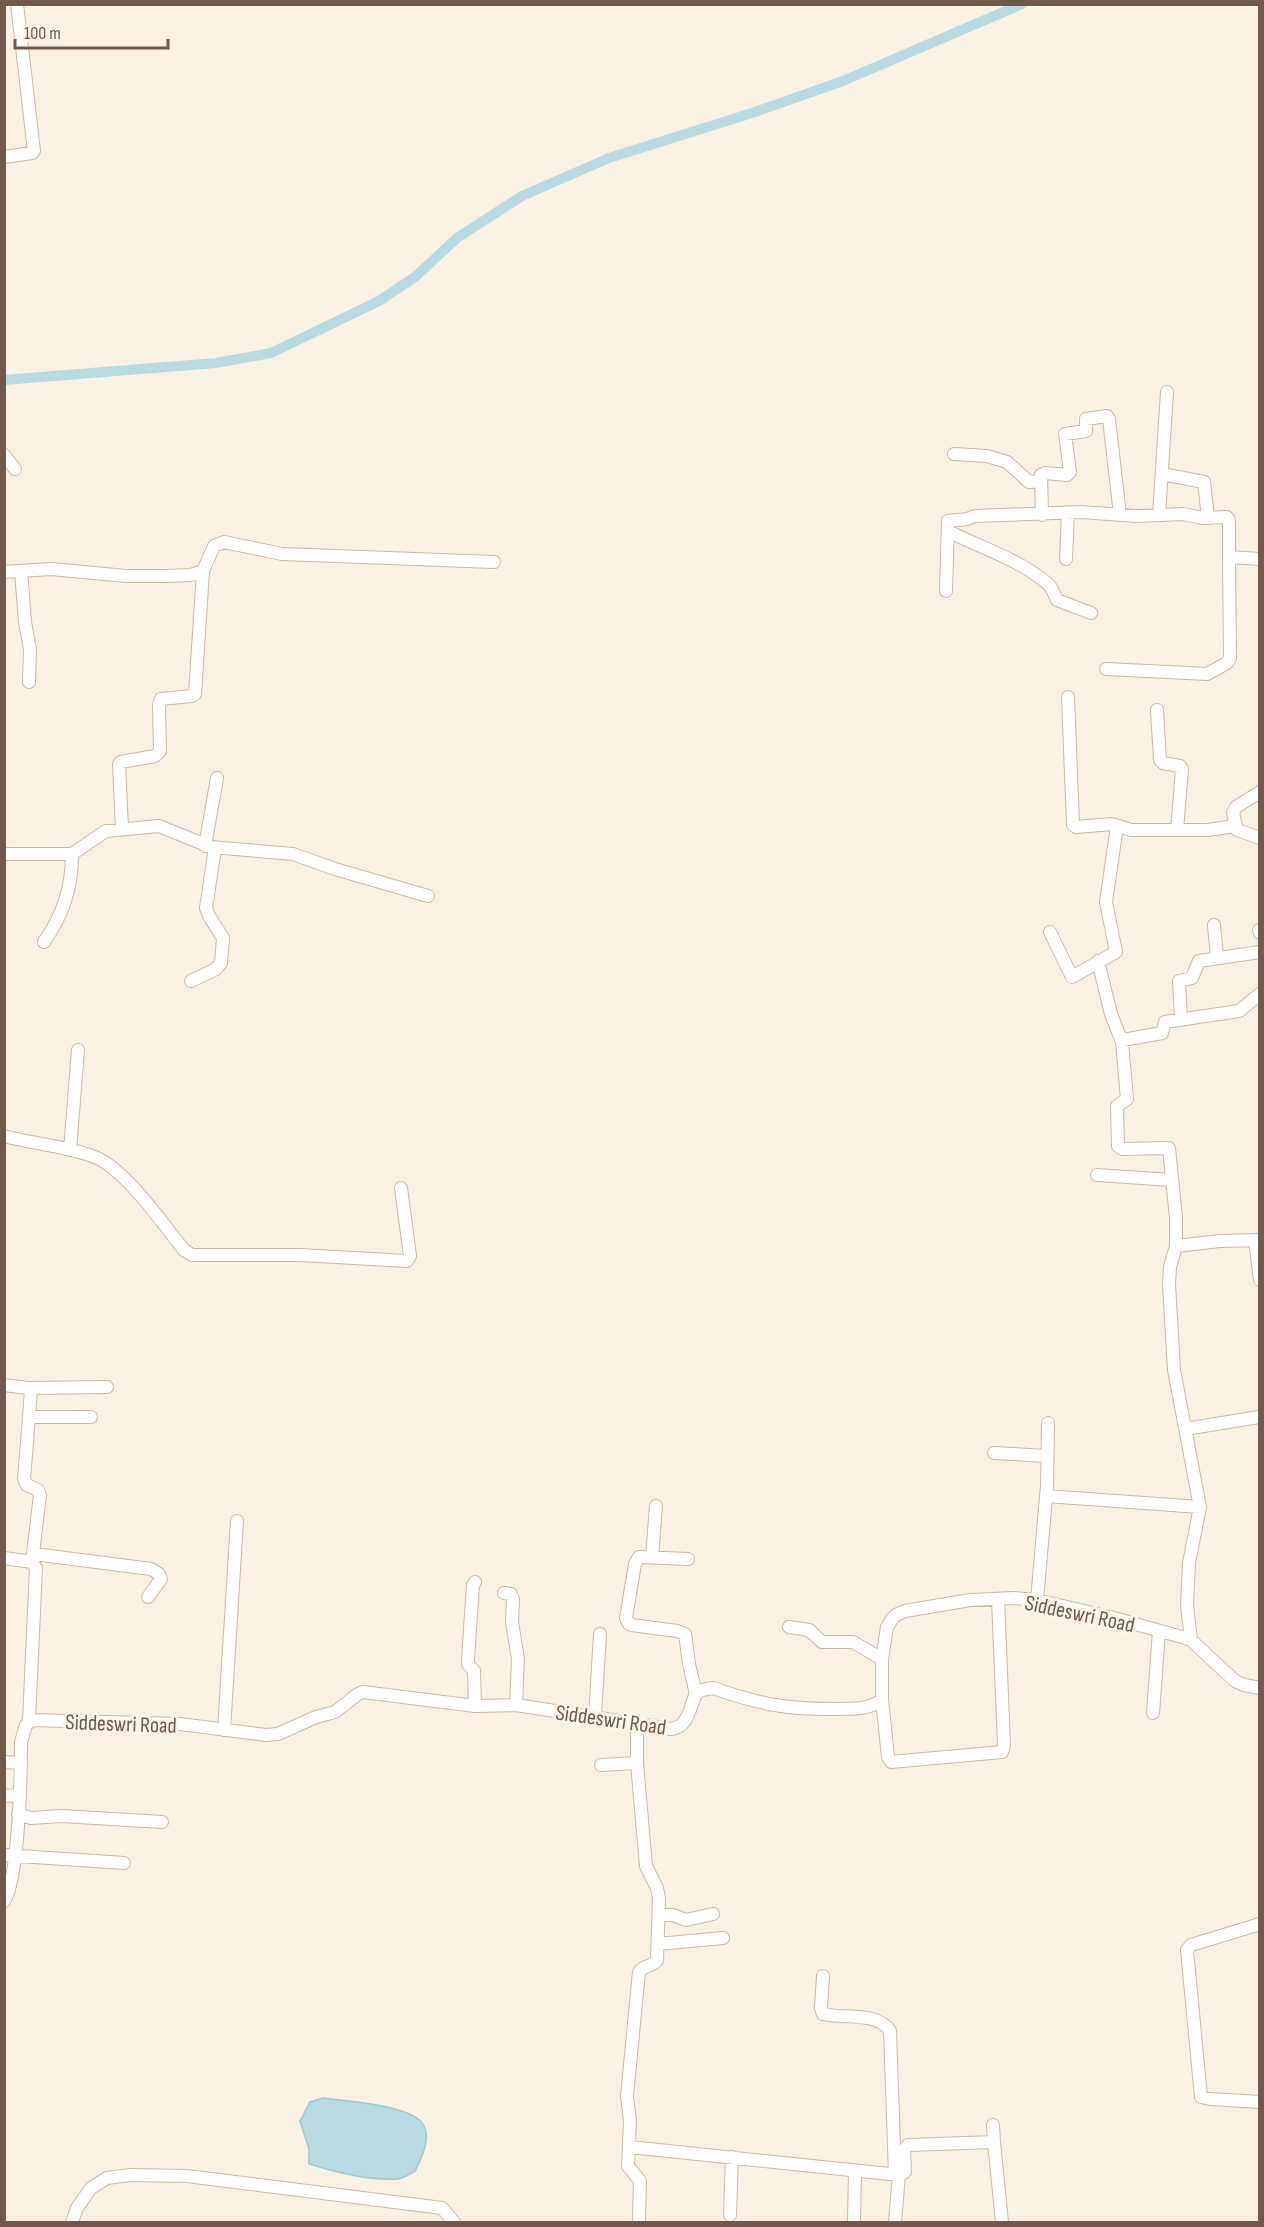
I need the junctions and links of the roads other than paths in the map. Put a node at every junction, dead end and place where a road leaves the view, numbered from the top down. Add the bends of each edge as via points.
1 (10, 4) edge
2 (17, 4) edge
3 (4, 6) edge
4 (4, 157) edge
5 (1167, 392) dead end
6 (954, 454) dead end
7 (4, 455) edge
8 (15, 469) dead end
9 (1162, 474) junction
10 (1041, 481) junction
11 (1068, 513) junction
12 (1042, 514) junction
13 (1120, 515) junction
14 (1159, 515) junction
15 (1208, 518) junction
16 (948, 531) junction
17 (1229, 557) junction
18 (1066, 559) dead end
19 (1260, 559) edge
20 (494, 562) dead end
21 (21, 571) junction
22 (203, 571) junction
23 (4, 572) edge
24 (946, 591) dead end
25 (1091, 613) dead end
26 (1106, 669) dead end
27 (29, 682) dead end
28 (1068, 698) dead end
29 (1157, 710) dead end
30 (217, 778) dead end
31 (1260, 792) edge
32 (1117, 826) junction
33 (1235, 826) junction
34 (122, 829) junction
35 (1177, 830) junction
36 (1260, 838) edge
37 (210, 847) junction
38 (4, 854) edge
39 (72, 854) junction
40 (428, 896) dead end
41 (1214, 925) dead end
42 (1050, 932) dead end
43 (44, 942) dead end
44 (1260, 952) edge
45 (1217, 957) junction
46 (1098, 961) junction
47 (191, 981) dead end
48 (1260, 994) edge
49 (1181, 1019) junction
50 (1122, 1042) junction
51 (78, 1050) dead end
52 (4, 1136) edge
53 (70, 1150) junction
54 (1097, 1175) dead end
55 (1172, 1180) junction
56 (400, 1188) dead end
57 (1258, 1240) edge
58 (1176, 1246) junction
59 (1260, 1280) edge
60 (4, 1385) edge
61 (30, 1388) junction
62 (107, 1388) dead end
63 (29, 1417) junction
64 (91, 1417) dead end
65 (1258, 1417) edge
66 (1048, 1424) dead end
67 (1185, 1429) junction
68 (994, 1454) dead end
69 (1047, 1456) junction
70 (1046, 1496) junction
71 (656, 1506) dead end
72 (1200, 1507) junction
73 (237, 1521) dead end
74 (652, 1557) junction
75 (4, 1558) edge
76 (33, 1558) junction
77 (688, 1559) dead end
78 (475, 1582) dead end
79 (504, 1593) dead end
80 (148, 1597) dead end
81 (998, 1599) junction
82 (1037, 1600) junction
83 (789, 1627) dead end
84 (1159, 1631) junction
85 (600, 1634) dead end
86 (1191, 1640) junction
87 (882, 1659) junction
88 (1260, 1688) edge
89 (696, 1694) junction
90 (882, 1700) junction
91 (516, 1705) junction
92 (475, 1706) junction
93 (1153, 1713) dead end
94 (594, 1716) junction
95 (29, 1721) junction
96 (637, 1723) junction
97 (224, 1730) junction
98 (4, 1762) edge
99 (21, 1763) junction
100 (637, 1763) junction
101 (601, 1765) dead end
102 (19, 1795) junction
103 (4, 1796) edge
104 (18, 1814) junction
105 (162, 1822) dead end
106 (10, 1855) edge
107 (124, 1863) dead end
108 (4, 1901) edge
109 (713, 1914) dead end
110 (659, 1915) junction
111 (1260, 1924) edge
112 (723, 1938) dead end
113 (658, 1944) junction
114 (823, 1976) dead end
115 (1260, 2102) edge
116 (993, 2125) dead end
117 (994, 2142) junction
118 (630, 2147) junction
119 (732, 2157) junction
120 (855, 2171) junction
121 (897, 2175) junction
122 (730, 2215) dead end
123 (72, 2223) edge
124 (454, 2223) edge
125 (639, 2223) edge
126 (854, 2223) edge
127 (895, 2223) edge
128 (1002, 2223) edge

1 - 3 street
2 - 4 street via 34,151
5 - 9 street
6 - 10 street via 990,457 1010,464 1027,481
7 - 8 street
9 - 14 street
9 - 15 street via 1204,482
10 - 12 street
10 - 13 street via 1043,473 1069,474 1065,434 1087,430 1086,419 1108,416
11 - 12 street
11 - 13 street
11 - 18 street
12 - 16 street via 950,519
13 - 14 street
14 - 15 street
15 - 17 street via 1228,519
16 - 24 street
16 - 25 street via 1001,554 1048,584 1057,600
17 - 19 street
17 - 26 street via 1227,663 1207,674
20 - 22 street via 282,554 224,543 214,546
21 - 22 street via 51,569 155,576
21 - 23 street
21 - 27 street via 30,649
22 - 34 street via 195,694 161,699 160,751 155,756 119,764
28 - 32 street via 1073,825
29 - 35 street via 1160,760 1182,769
30 - 37 street
31 - 33 street via 1236,807
32 - 35 street via 1131,830
32 - 46 street via 1106,902 1116,950
33 - 35 street
33 - 36 street via 1240,832
34 - 37 street via 159,826
34 - 39 street via 106,831
37 - 40 street via 293,854
37 - 47 street via 206,908 223,938 221,963
38 - 39 street
39 - 43 street via 67,900
41 - 45 street
42 - 46 street via 1072,976
44 - 45 street
45 - 49 street via 1199,961 1193,976 1179,981
46 - 50 street
48 - 49 street via 1239,1011
49 - 50 street via 1164,1023 1162,1033
50 - 55 street via 1127,1099 1117,1106 1118,1146 1169,1148
51 - 53 street
52 - 53 street
53 - 56 street via 114,1167 184,1250 192,1254 312,1255 407,1262 410,1256
54 - 55 street
55 - 58 street
57 - 58 street
57 - 59 street
58 - 67 street via 1169,1284 1174,1370
60 - 61 street
61 - 62 street
61 - 63 street
63 - 64 street
63 - 76 street via 25,1483 40,1495
65 - 67 street
66 - 69 street
67 - 72 street
68 - 69 street
69 - 70 street
70 - 72 street
70 - 82 street
71 - 74 street
72 - 86 street via 1189,1563 1187,1605
73 - 97 street
74 - 77 street
74 - 89 street via 637,1559 627,1622 685,1634
75 - 76 street
76 - 80 street via 152,1569 161,1579
76 - 95 street via 36,1568
78 - 92 street via 468,1664 474,1671
79 - 91 street via 511,1594 513,1599 511,1616 518,1659
81 - 82 street, Siddeswri Road
81 - 87 street, Siddeswri Road via 917,1608 896,1615 887,1627
81 - 90 street, Siddeswri Road via 1002,1752 891,1762
82 - 84 street, Siddeswri Road
83 - 87 street via 809,1630 822,1642 853,1642
84 - 86 street, Siddeswri Road
84 - 93 street
85 - 94 street
86 - 88 street, Siddeswri Road via 1235,1681
87 - 90 street, Siddeswri Road
89 - 90 street via 713,1688 760,1703 807,1709 867,1708
89 - 96 street, Siddeswri Road via 687,1719 677,1728
91 - 92 street, Siddeswri Road
91 - 94 street, Siddeswri Road
92 - 97 street, Siddeswri Road via 363,1692 335,1712 278,1734
94 - 96 street, Siddeswri Road
95 - 97 street, Siddeswri Road via 180,1724
95 - 99 street via 24,1730
96 - 100 street
98 - 99 street
99 - 102 street
100 - 101 street
100 - 110 street via 646,1866 658,1893
102 - 103 street
102 - 104 street
104 - 105 street via 31,1818
104 - 106 street
106 - 107 street
106 - 108 street via 10,1890
109 - 110 street via 686,1920
110 - 113 street
111 - 115 street via 1191,1945 1187,1955 1201,2097
112 - 113 street
113 - 118 street via 656,1962 639,1972 627,2096
114 - 121 street via 823,2014 876,2020 890,2031
116 - 117 street
117 - 121 street via 908,2145 904,2150 905,2172
117 - 128 street
118 - 119 street
118 - 125 street via 628,2166 640,2181
119 - 120 street
119 - 122 street
120 - 121 street
120 - 126 street
121 - 127 street
123 - 124 street via 91,2188 107,2178 130,2175 187,2176 442,2208

